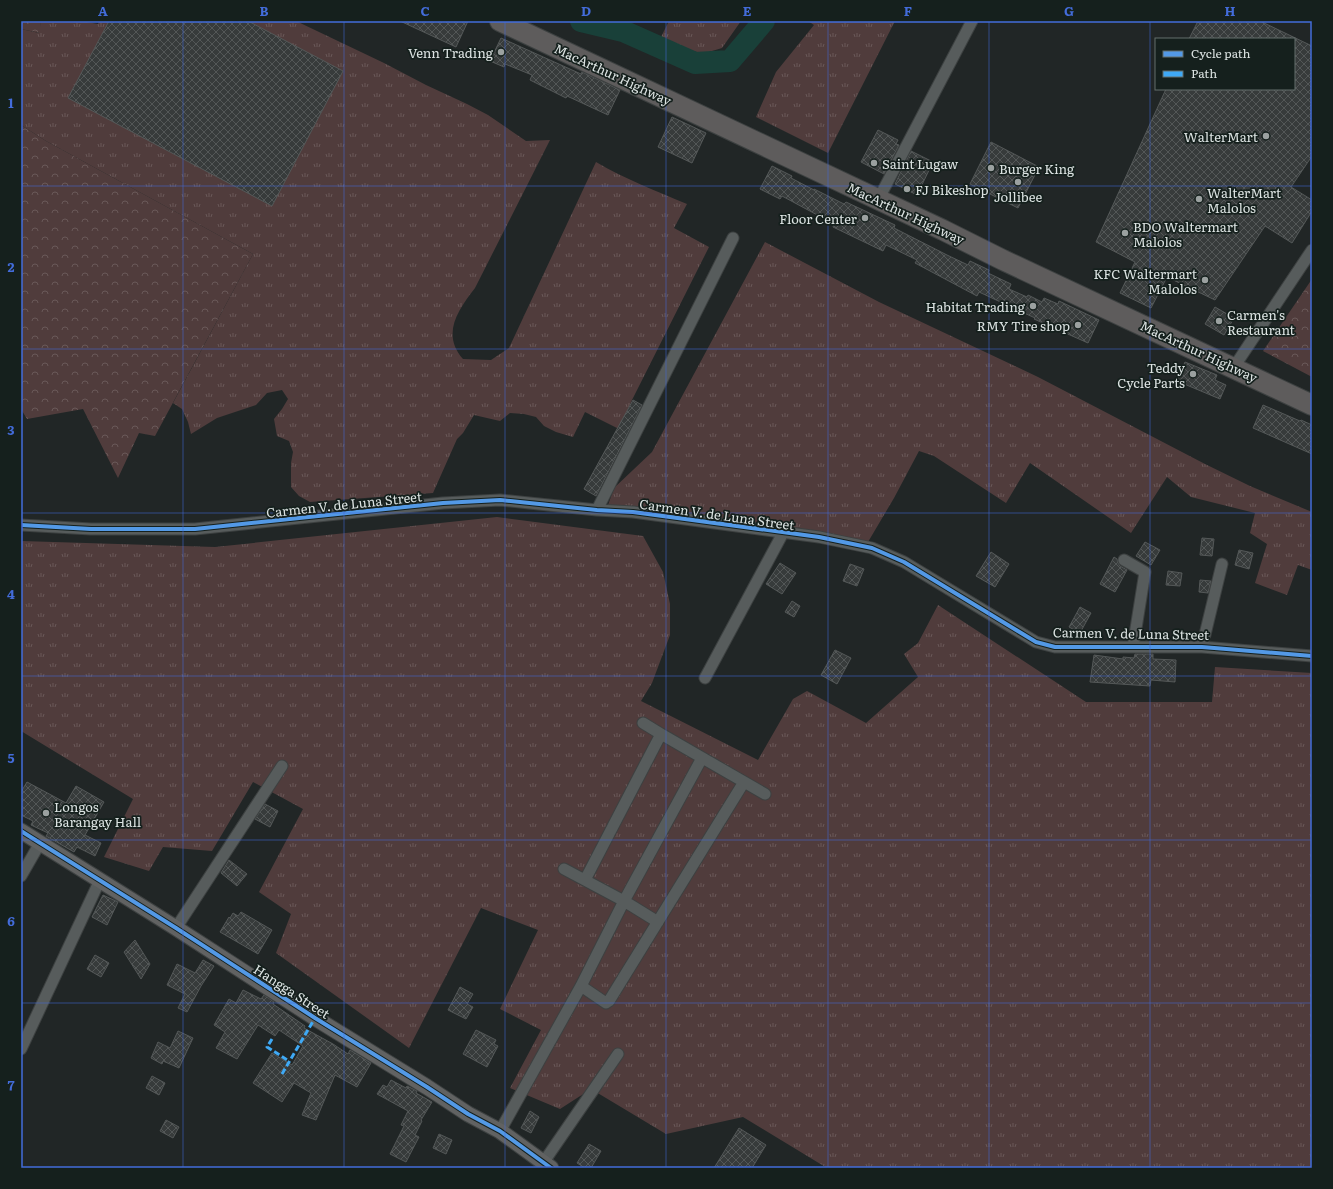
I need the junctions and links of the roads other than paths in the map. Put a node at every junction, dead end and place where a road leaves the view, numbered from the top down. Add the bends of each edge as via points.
1 (500, 21) edge
2 (972, 21) edge
3 (878, 200) junction
4 (733, 238) dead end
5 (1312, 250) edge
6 (1234, 367) junction
7 (1312, 405) edge
8 (597, 510) junction
9 (21, 525) edge
10 (783, 533) junction
11 (1124, 560) dead end
12 (1222, 564) dead end
13 (1133, 647) junction
14 (1202, 647) junction
15 (1312, 656) edge
16 (705, 678) dead end
17 (643, 723) dead end
18 (661, 734) junction
19 (702, 758) junction
20 (282, 766) dead end
21 (744, 782) junction
22 (765, 794) dead end
23 (21, 831) edge
24 (40, 843) junction
25 (564, 869) dead end
26 (21, 876) edge
27 (100, 880) junction
28 (585, 880) junction
29 (624, 901) junction
30 (658, 922) junction
31 (176, 928) junction
32 (581, 986) junction
33 (21, 1048) edge
34 (618, 1054) dead end
35 (500, 1131) junction
36 (547, 1165) edge

1 - 3 highway, MacArthur Highway
2 - 3 street
3 - 6 highway, MacArthur Highway
4 - 8 street
5 - 6 street
6 - 7 highway, MacArthur Highway
8 - 9 street, Carmen V. de Luna Street via 500,500 443,503 195,530 91,530
8 - 10 street, Carmen V. de Luna Street via 633,512
10 - 13 street, Carmen V. de Luna Street via 819,537 872,548 904,562 1036,642 1055,647
10 - 16 street
11 - 13 street via 1145,572
12 - 14 street
13 - 14 street, Carmen V. de Luna Street
14 - 15 street, Carmen V. de Luna Street
17 - 18 street
18 - 19 street
18 - 28 street
19 - 21 street
19 - 29 street
20 - 31 street
21 - 22 street
21 - 30 street
23 - 24 street, Hangga Street
24 - 26 street
24 - 27 street, Hangga Street
25 - 28 street
27 - 31 street, Hangga Street
27 - 33 street
28 - 29 street
29 - 30 street
29 - 32 street
30 - 32 street via 609,1001 606,1003
31 - 35 street, Hangga Street via 468,1114
32 - 35 street
34 - 36 street
35 - 36 street, Hangga Street

